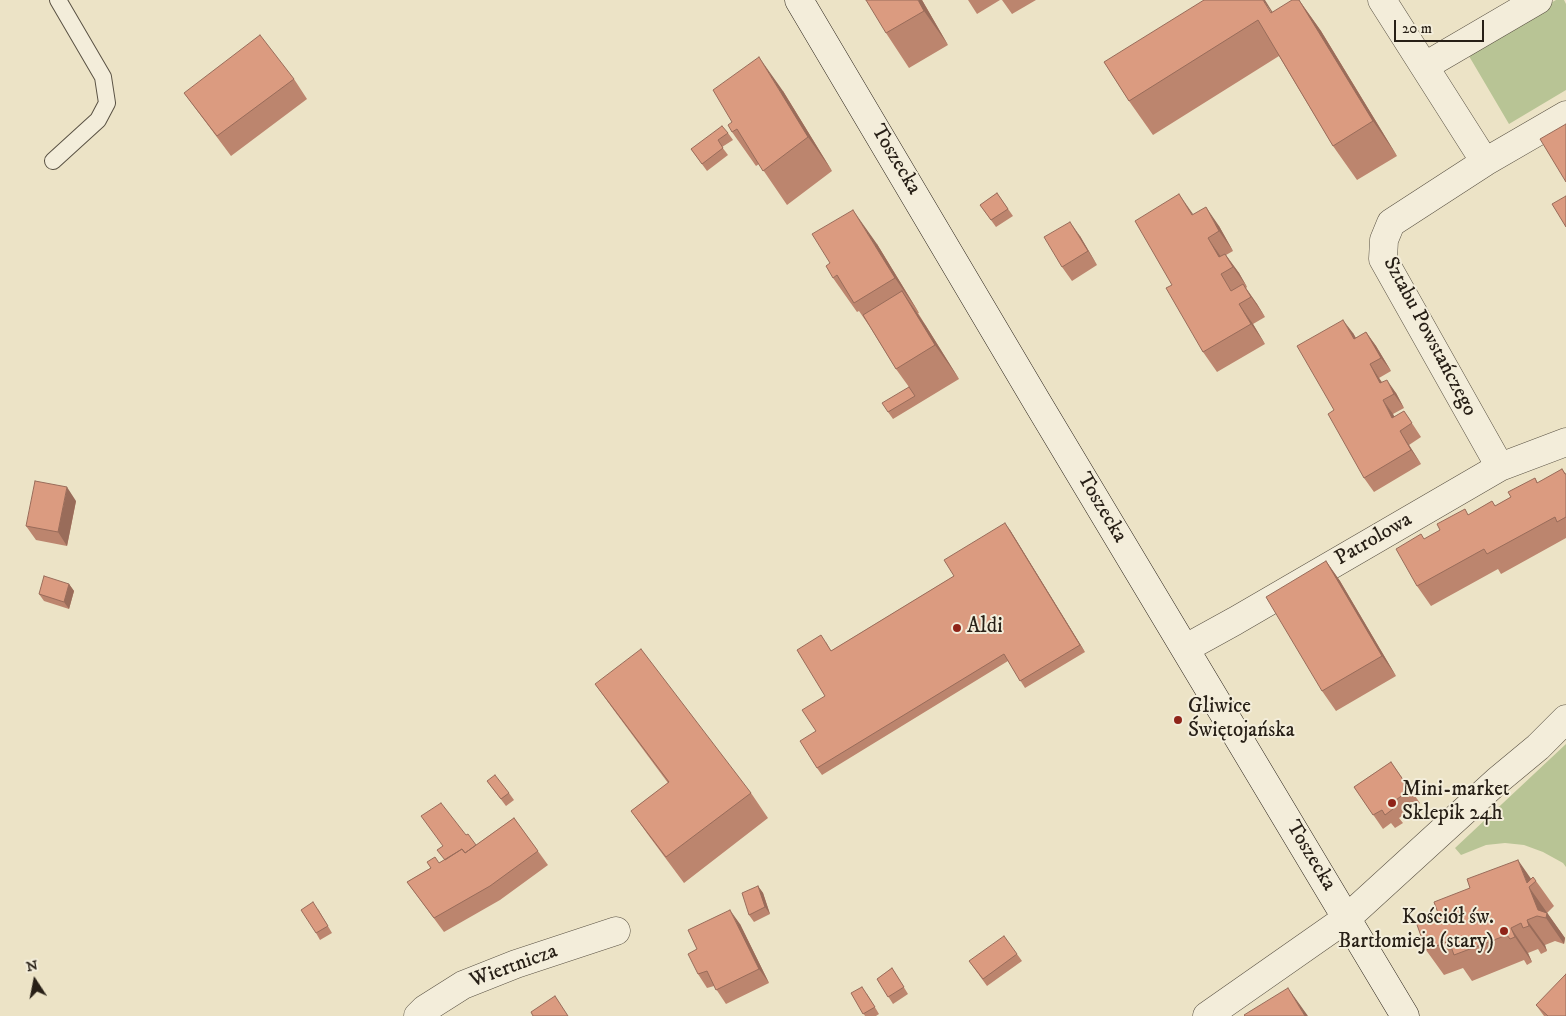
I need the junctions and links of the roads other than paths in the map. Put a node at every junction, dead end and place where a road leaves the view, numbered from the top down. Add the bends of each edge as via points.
1 (58, 0) edge
2 (799, 0) edge
3 (1382, 0) edge
4 (1538, 0) edge
5 (1425, 66) junction
6 (1566, 115) edge
7 (53, 161) dead end
8 (1485, 162) junction
9 (1566, 442) edge
10 (1500, 467) junction
11 (1186, 648) junction
12 (1566, 719) edge
13 (1347, 918) junction
14 (616, 931) dead end
15 (418, 1016) edge
16 (1207, 1016) edge
17 (1405, 1016) edge

1 - 7 lane via 103,78 107,103 98,120
2 - 11 street, Toszecka
3 - 5 street
4 - 5 street
5 - 8 street
6 - 8 street, Sztabu Powstańczego
8 - 10 street, Sztabu Powstańczego via 1391,223 1384,240 1384,259
9 - 10 street, Patrolowa
10 - 11 street, Patrolowa
11 - 13 street, Toszecka
12 - 13 street
13 - 16 street
13 - 17 street, Toszecka
14 - 15 street, Wiertnicza via 463,985

